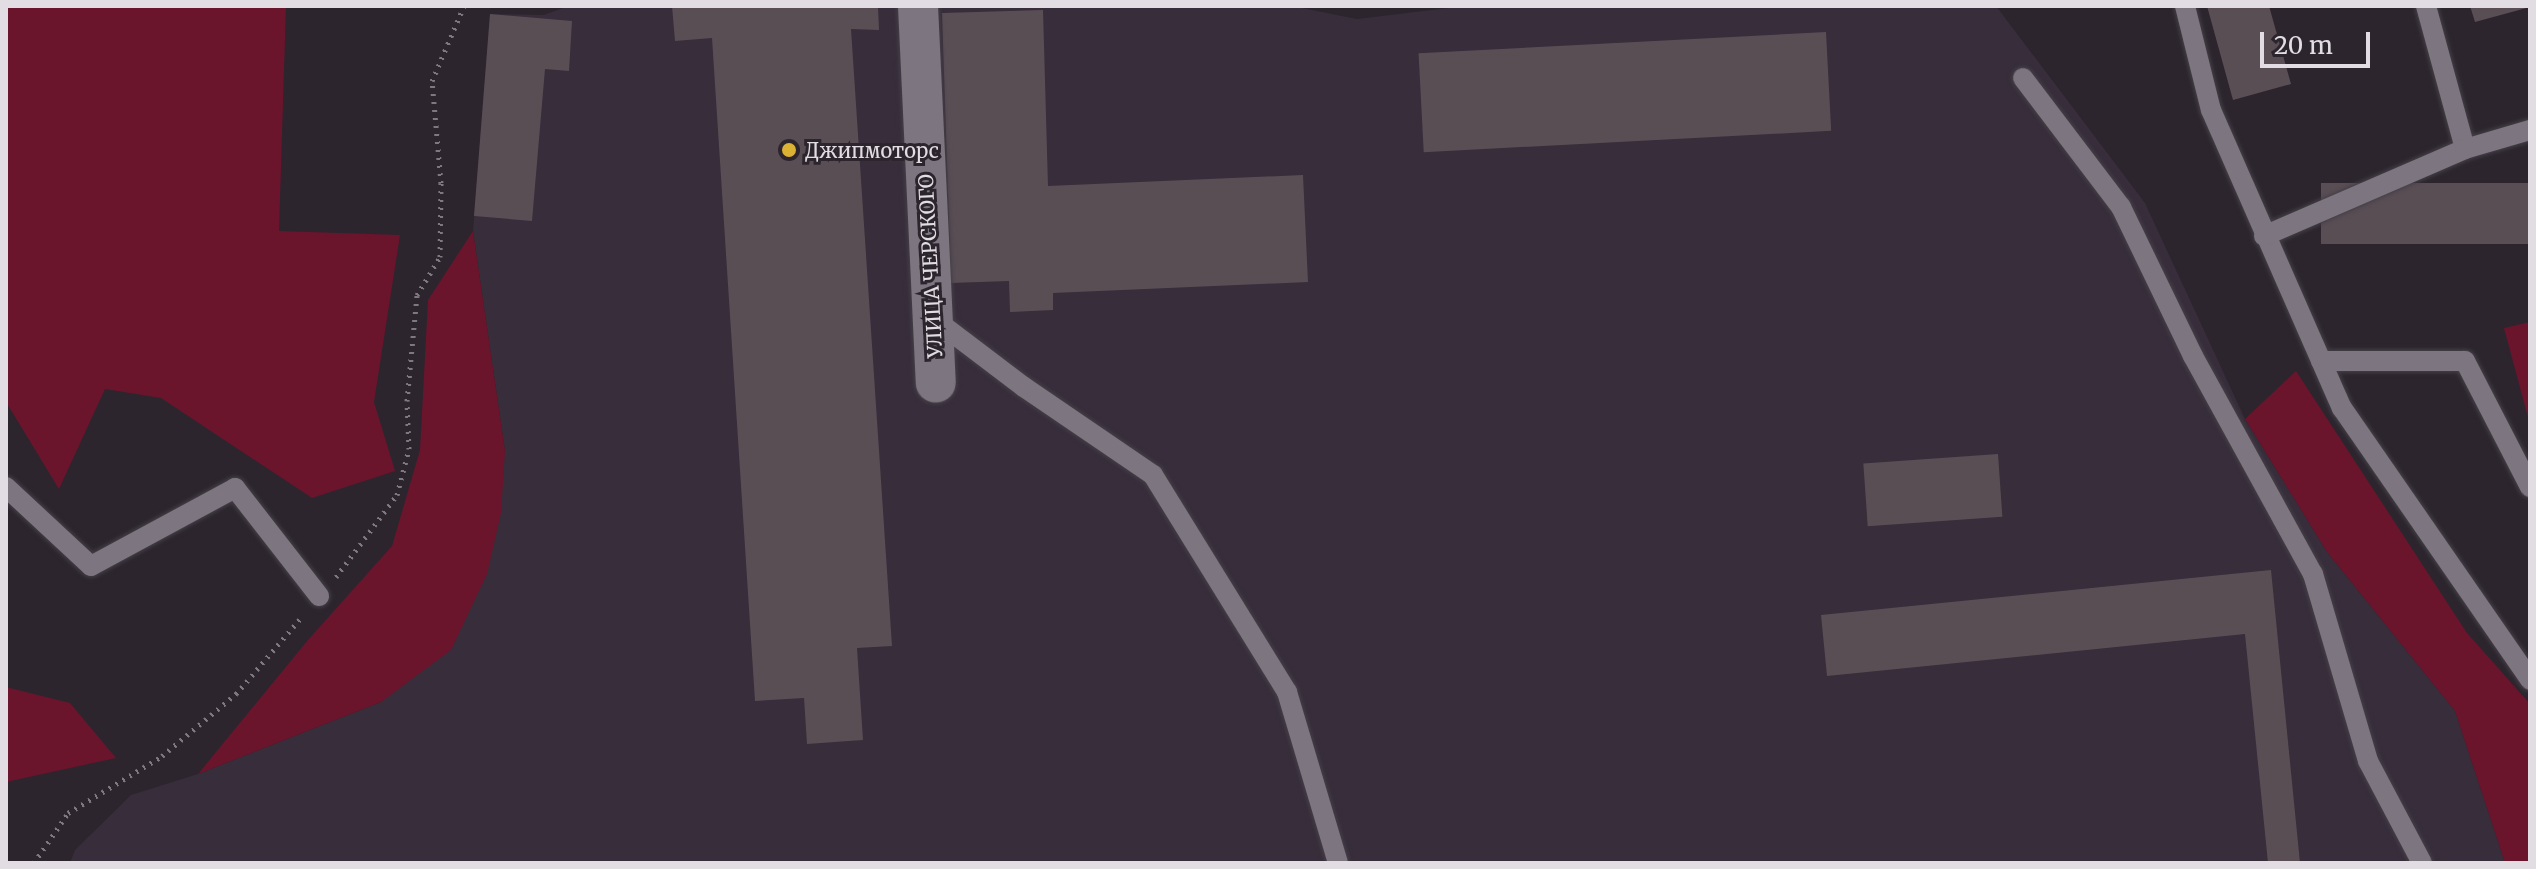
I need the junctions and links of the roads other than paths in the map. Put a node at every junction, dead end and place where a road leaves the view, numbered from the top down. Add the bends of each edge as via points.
1 (918, 6) edge
2 (2185, 6) edge
3 (2426, 6) edge
4 (2023, 78) dead end
5 (2530, 130) edge
6 (2465, 149) junction
7 (2264, 236) junction
8 (932, 317) junction
9 (2321, 361) junction
10 (936, 383) dead end
11 (6, 487) edge
12 (2530, 487) edge
13 (319, 596) road end
14 (2530, 680) edge
15 (1338, 863) edge
16 (2422, 863) edge

1 - 8 street, УЛИЦА ЧЕРСКОГО
2 - 7 lane via 2211,110
3 - 6 lane
4 - 16 lane via 2121,207 2193,356 2313,574 2368,761
5 - 6 lane
6 - 7 lane
7 - 9 lane
8 - 10 street, УЛИЦА ЧЕРСКОГО
8 - 15 lane via 1153,475 1287,692
9 - 12 lane via 2465,361
9 - 14 lane via 2342,408
11 - 13 lane via 91,566 235,488

